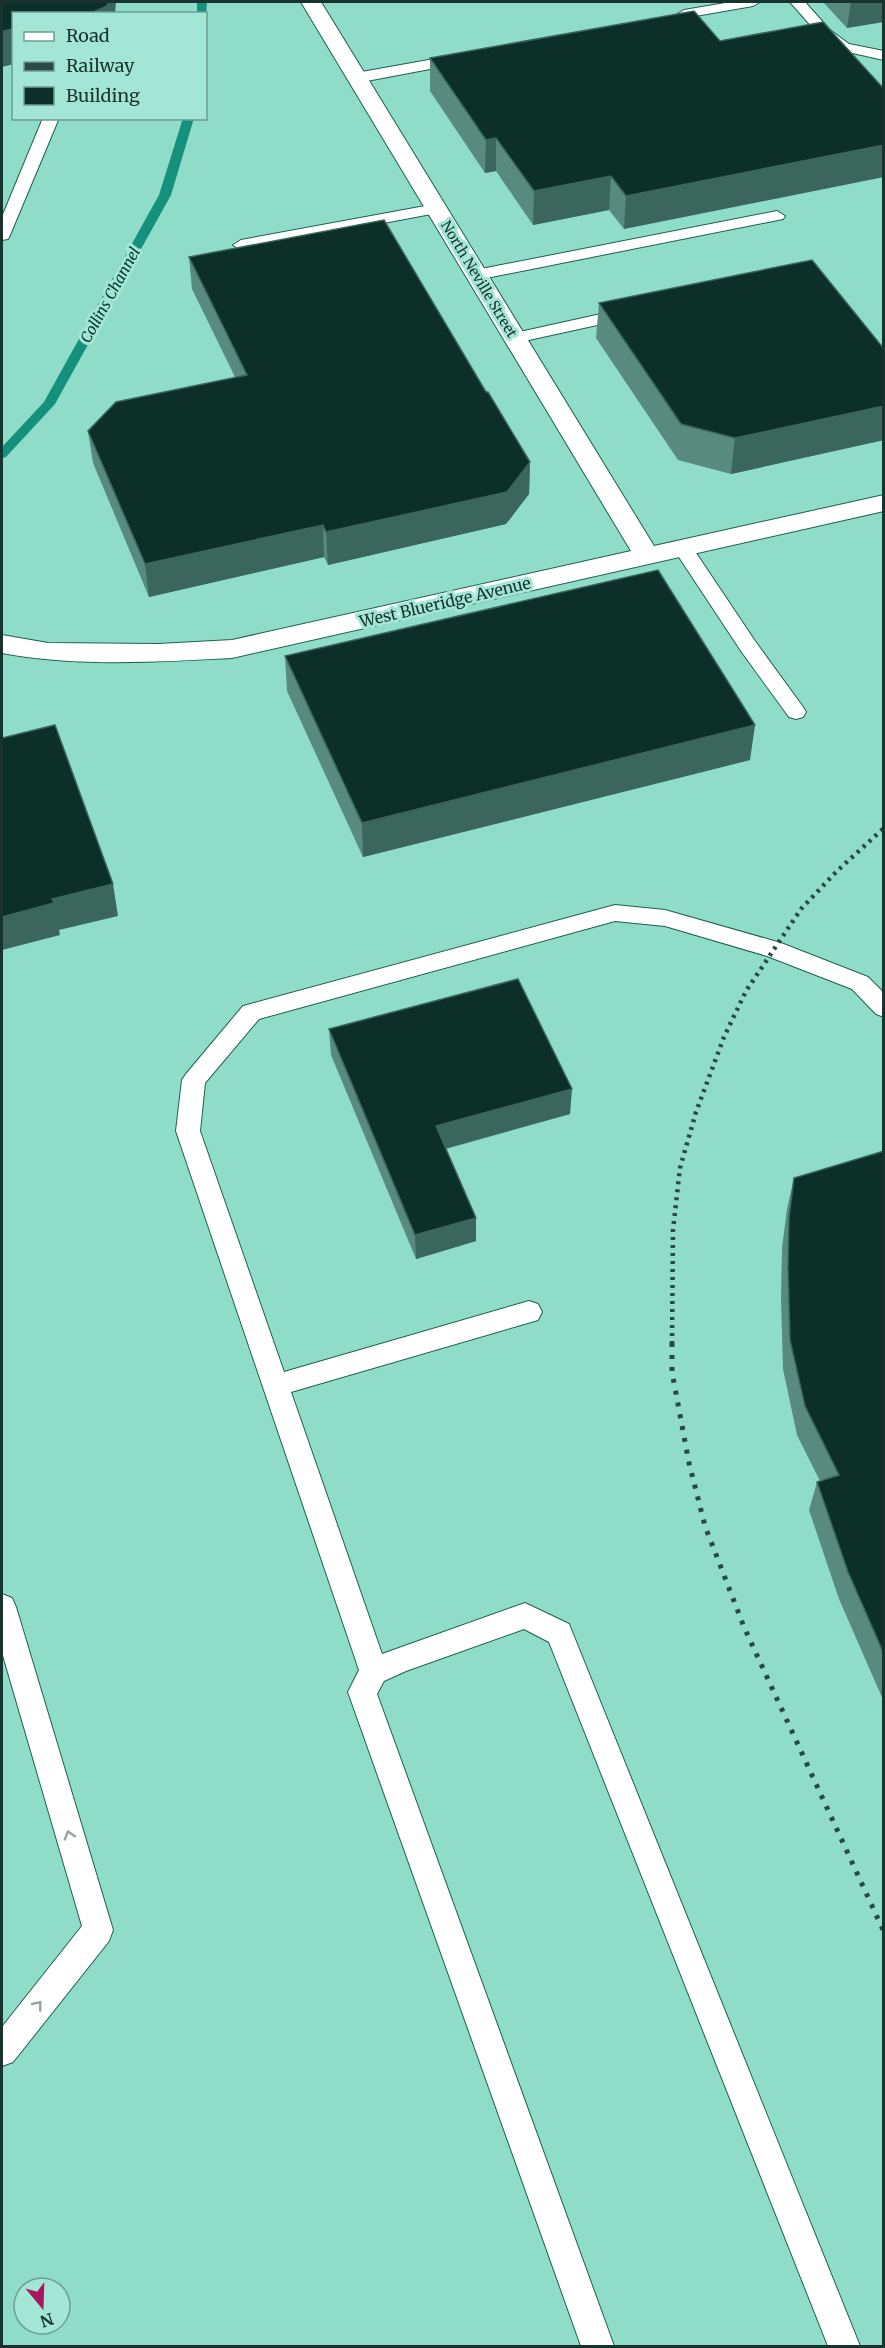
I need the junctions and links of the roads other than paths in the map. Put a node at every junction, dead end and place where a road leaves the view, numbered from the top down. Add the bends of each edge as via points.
1 (311, 2) edge
2 (753, 2) edge
3 (797, 2) edge
4 (684, 14) edge
5 (482, 55) edge
6 (884, 56) edge
7 (356, 78) junction
8 (50, 120) edge
9 (436, 209) junction
10 (777, 216) dead end
11 (2, 235) edge
12 (241, 245) edge
13 (476, 275) junction
14 (640, 311) edge
15 (515, 338) junction
16 (884, 503) edge
17 (683, 548) junction
18 (647, 556) junction
19 (2, 644) edge
20 (796, 712) dead end
21 (884, 1008) edge
22 (529, 1312) dead end
23 (275, 1386) junction
24 (2, 1607) edge
25 (374, 1672) junction
26 (2, 2051) edge
27 (597, 2346) edge
28 (844, 2346) edge

1 - 7 street, North Neville Street
2 - 4 lane
3 - 6 lane via 825,33 844,47
5 - 7 lane
7 - 9 street, North Neville Street
8 - 11 lane
9 - 12 lane
9 - 13 street, North Neville Street
10 - 13 lane
13 - 15 street, North Neville Street
14 - 15 lane
15 - 18 street, North Neville Street
16 - 17 street, West Blueridge Avenue
17 - 18 street, West Blueridge Avenue
17 - 20 lane
18 - 19 street, West Blueridge Avenue via 232,649 48,652
21 - 23 lane via 860,983 773,949 665,918 615,913 251,1012 194,1080 188,1131
22 - 23 lane
23 - 25 lane
26 -> 24 lane via 98,1930
25 - 27 lane via 362,1692
25 - 28 lane via 525,1616 559,1633

